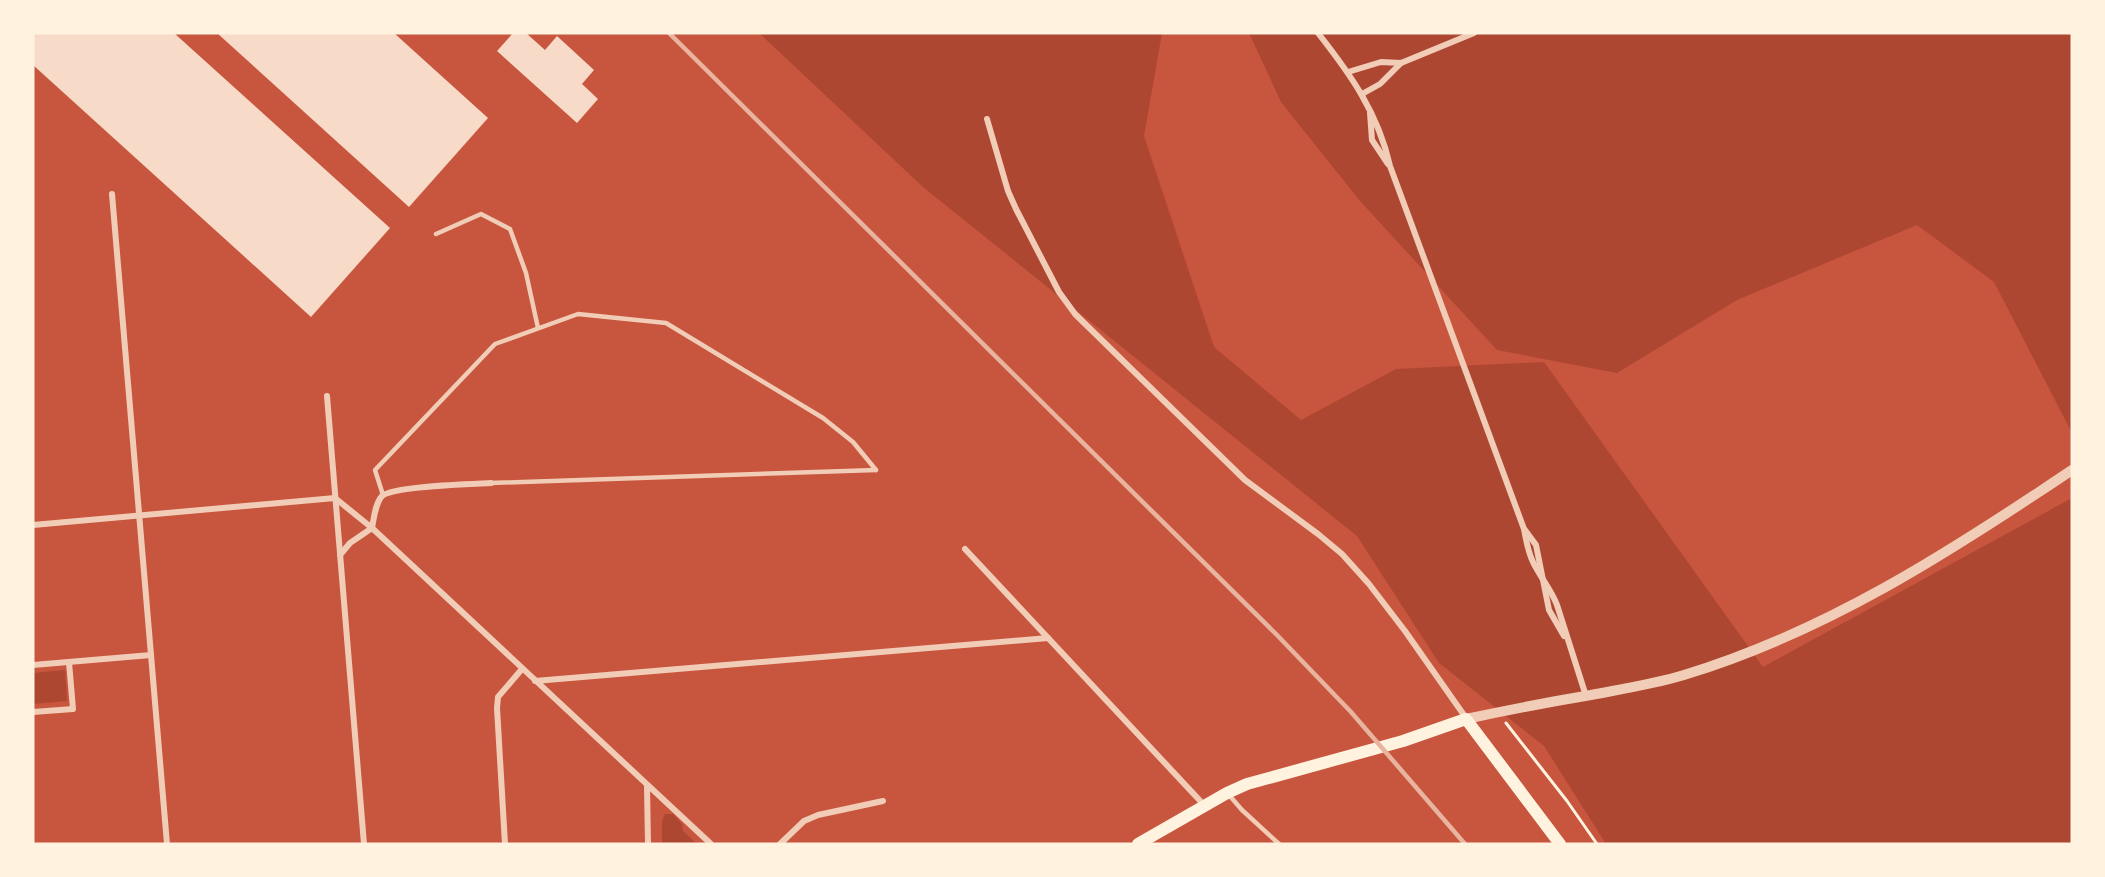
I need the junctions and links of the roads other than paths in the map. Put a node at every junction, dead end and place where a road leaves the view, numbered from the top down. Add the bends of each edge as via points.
1 (1318, 33) edge
2 (1474, 33) edge
3 (1401, 63) junction
4 (1348, 72) junction
5 (1362, 94) junction
6 (1370, 113) junction
7 (987, 118) dead end
8 (1390, 166) junction
9 (112, 194) dead end
10 (436, 234) dead end
11 (538, 328) junction
12 (327, 396) dead end
13 (2072, 470) edge
14 (491, 483) joint
15 (383, 495) junction
16 (335, 498) junction
17 (140, 516) junction
18 (33, 525) edge
19 (372, 528) junction
20 (965, 549) dead end
21 (340, 555) junction
22 (1048, 638) junction
23 (151, 655) junction
24 (69, 662) junction
25 (33, 665) edge
26 (522, 669) junction
27 (535, 681) junction
28 (1586, 696) junction
29 (33, 712) edge
30 (1466, 719) junction
31 (647, 786) junction
32 (1227, 793) junction
33 (883, 801) dead end
34 (1204, 806) junction
35 (167, 844) edge
36 (364, 844) edge
37 (506, 844) edge
38 (648, 844) edge
39 (711, 844) edge
40 (780, 844) edge
41 (1138, 844) edge
42 (1278, 844) edge
43 (1560, 844) edge

1 - 4 street
2 - 3 street
3 - 4 street via 1381,62
3 - 5 street via 1380,84
4 - 5 street
5 - 6 street
6 - 8 street via 1384,141
6 - 8 street via 1372,140
7 - 30 street via 1016,210 1059,292 1075,314 1245,480 1342,554 1398,621
8 - 28 street via 1524,529 1536,544 1549,610 1568,641
9 - 17 street
10 - 11 lane via 481,214 510,229 526,273
11 - 14 lane via 578,314 666,323 823,418 853,442 876,470
11 - 15 lane via 495,344 375,470
12 - 16 street
13 - 28 street via 1947,551 1811,627 1684,675
14 - 15 street
15 - 19 street
16 - 17 street
16 - 19 street
16 - 21 street
17 - 18 street
17 - 23 street
19 - 21 street
19 - 26 street
20 - 22 street
21 - 36 street
22 - 27 street
22 - 34 street
23 - 24 street
23 - 35 street
24 - 25 street
24 - 29 street via 73,709
26 - 27 street
26 - 37 street via 498,697
27 - 31 street
28 - 30 street
30 - 32 main road
30 - 43 main road
31 - 38 street
31 - 39 street
32 - 34 main road
32 - 42 lane
33 - 40 street via 818,815 804,821
34 - 41 main road

